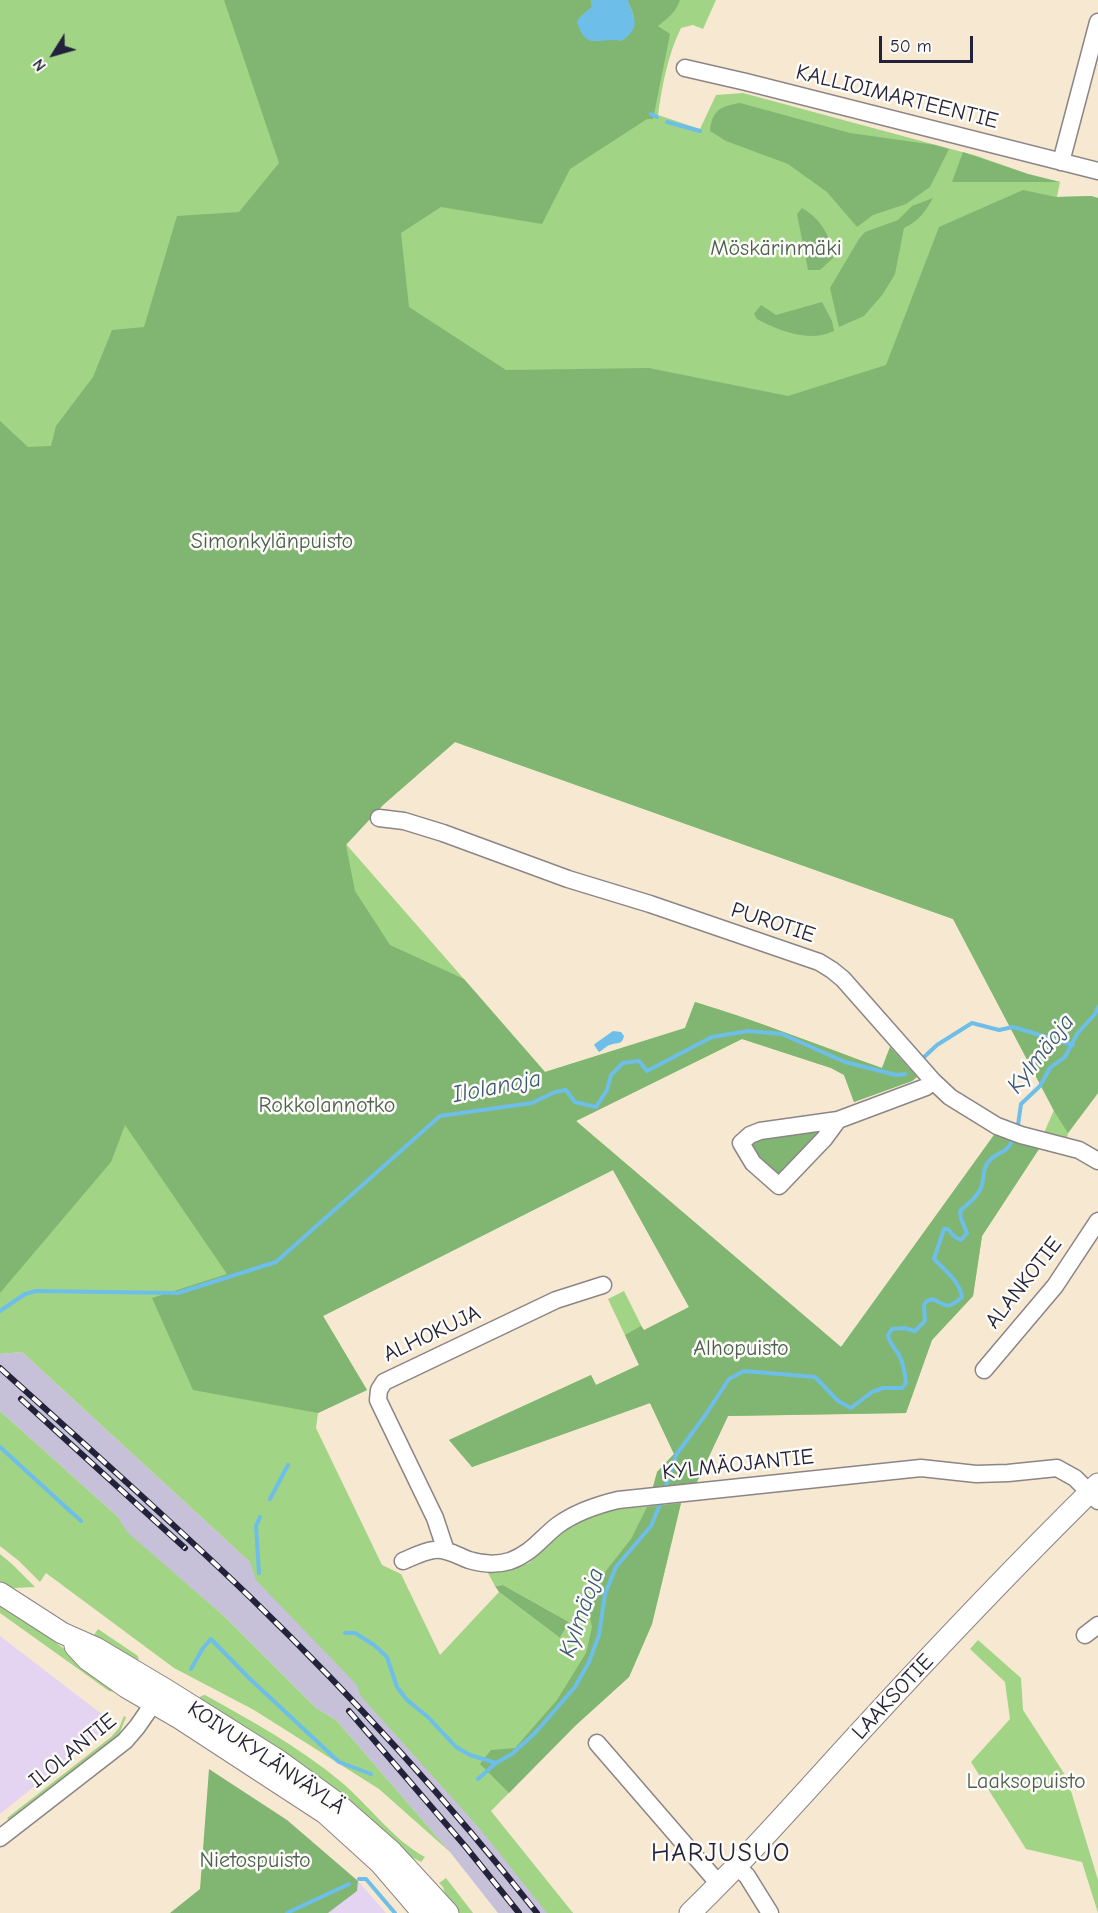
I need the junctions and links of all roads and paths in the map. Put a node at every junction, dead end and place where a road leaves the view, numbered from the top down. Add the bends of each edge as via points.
1 (1098, 22) edge
2 (685, 68) dead end
3 (1061, 162) junction
4 (1098, 171) edge
5 (379, 818) dead end
6 (933, 1081) junction
7 (838, 1120) junction
8 (1098, 1161) edge
9 (1098, 1221) edge
10 (603, 1285) dead end
11 (984, 1370) dead end
12 (1095, 1492) edge
13 (446, 1551) junction
14 (403, 1561) dead end
15 (0, 1593) edge
16 (158, 1696) junction
17 (597, 1743) dead end
18 (0, 1838) edge
19 (736, 1866) junction
20 (719, 1884) junction
21 (423, 1913) edge
22 (448, 1913) edge
23 (690, 1913) edge
24 (770, 1913) edge

1 - 3 street
2 - 3 street, KALLIOIMARTEENTIE
3 - 4 street, KALLIOIMARTEENTIE
5 - 6 street, PUROTIE via 442,832 568,879 819,962 843,979
6 - 7 street
6 - 8 street, PUROTIE via 950,1097 997,1126 1079,1150
7 - 7 street via 760,1131 741,1143 753,1163 779,1186
9 - 11 street, ALANKOTIE via 1055,1286
10 - 13 street, ALHOKUJA via 556,1300 384,1382 379,1390 378,1400 435,1518
12 - 13 street, KYLMÄOJANTIE via 1057,1468 1008,1473 921,1468 881,1471 597,1505 572,1516 524,1555 508,1561 490,1564
12 - 19 main road, LAAKSOTIE via 1040,1542
13 - 14 street, KYLMÄOJANTIE via 434,1550
15 - 16 main road, KOIVUKYLÄNVÄYLÄ via 62,1633 96,1648
16 - 18 street, ILOLANTIE via 125,1741
16 - 21 main road, KOIVUKYLÄNVÄYLÄ via 181,1719 324,1813 380,1863
16 - 22 main road, KOIVUKYLÄNVÄYLÄ via 279,1761 334,1801 392,1852
17 - 20 street
19 - 20 main road, LAAKSOTIE
19 - 24 street via 747,1876
20 - 23 main road, LAAKSOTIE

